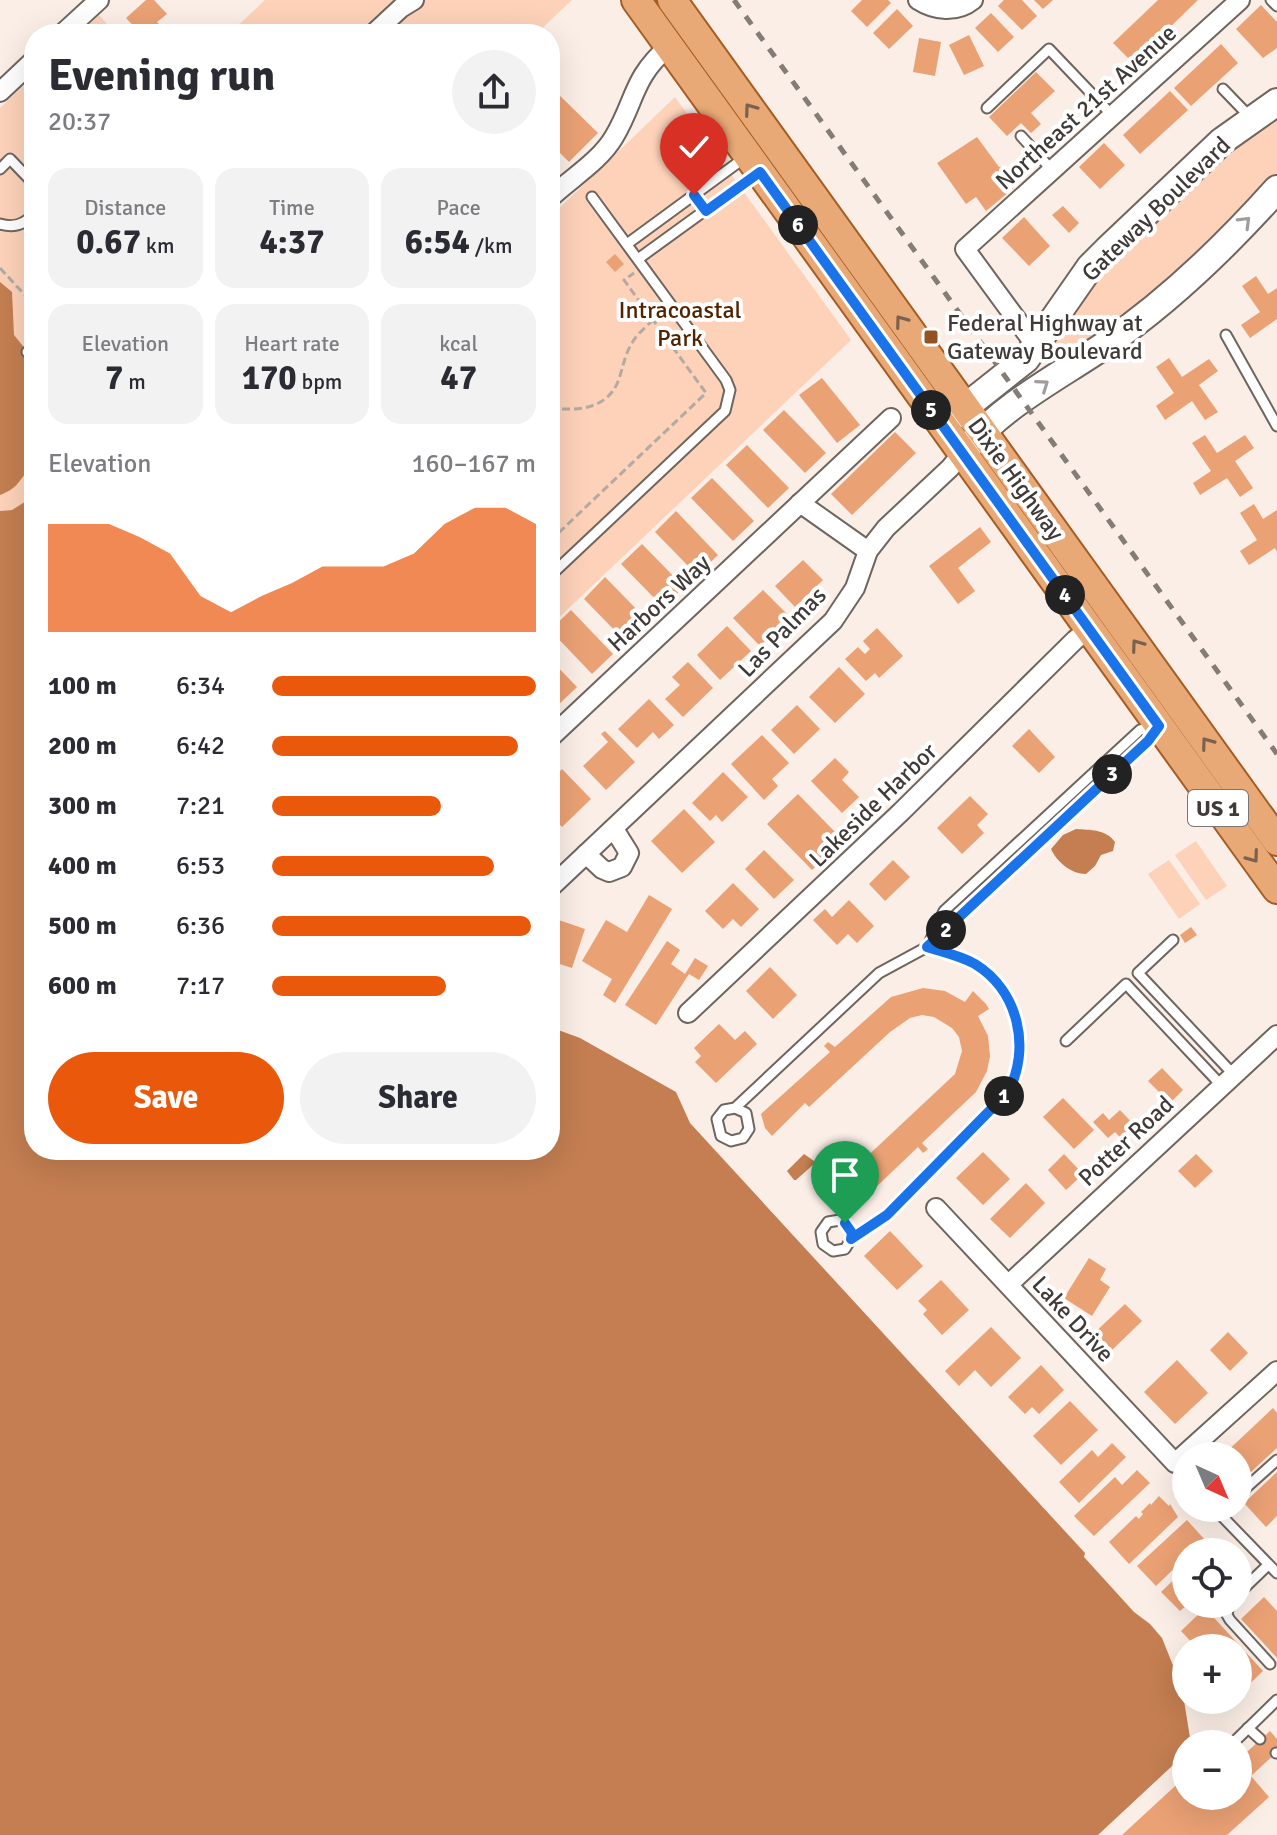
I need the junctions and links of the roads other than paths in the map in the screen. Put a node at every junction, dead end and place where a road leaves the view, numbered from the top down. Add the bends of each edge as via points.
1 (414, 0) edge
2 (636, 0) edge
3 (672, 0) edge
4 (918, 0) edge
5 (973, 0) edge
6 (1240, 0) edge
7 (1271, 0) edge
8 (93, 2) edge
9 (1277, 6) edge
10 (72, 24) edge
11 (384, 24) edge
12 (669, 46) junction
13 (24, 69) edge
14 (1223, 89) dead end
15 (0, 92) edge
16 (1277, 102) edge
17 (987, 108) dead end
18 (1111, 114) junction
19 (1252, 119) junction
20 (1021, 136) dead end
21 (754, 164) junction
22 (0, 169) edge
23 (1051, 169) junction
24 (24, 174) edge
25 (560, 185) edge
26 (1277, 189) edge
27 (694, 195) junction
28 (592, 197) dead end
29 (706, 211) junction
30 (24, 222) edge
31 (0, 224) edge
32 (627, 244) junction
33 (638, 259) junction
34 (1226, 335) dead end
35 (1036, 346) junction
36 (953, 416) junction
37 (891, 418) dead end
38 (1277, 426) edge
39 (981, 432) junction
40 (962, 453) junction
41 (800, 503) junction
42 (868, 551) junction
43 (560, 567) edge
44 (1089, 629) junction
45 (1182, 709) junction
46 (1159, 726) junction
47 (560, 729) edge
48 (614, 829) junction
49 (1277, 841) edge
50 (586, 854) junction
51 (560, 879) edge
52 (1277, 889) edge
53 (1173, 940) dead end
54 (927, 947) junction
55 (1138, 973) junction
56 (1126, 984) junction
57 (688, 1013) dead end
58 (1277, 1035) edge
59 (1066, 1041) dead end
60 (1227, 1079) junction
61 (735, 1108) dead end
62 (936, 1208) dead end
63 (851, 1239) dead end
64 (1009, 1284) junction
65 (1277, 1371) edge
66 (1210, 1442) edge
67 (1277, 1460) edge
68 (1172, 1461) edge
69 (1252, 1482) edge
70 (1228, 1522) edge
71 (1268, 1565) junction
72 (1277, 1573) edge
73 (1252, 1580) edge
74 (1229, 1618) edge
75 (1270, 1664) dead end
76 (1277, 1700) edge
77 (1248, 1728) joint
78 (1260, 1739) dead end

1 - 11 street
2 - 12 main road, Dixie Highway / US 1
36 -> 3 main road, Dixie Highway / US 1
4 - 5 street via 938,9 960,8
6 - 18 street, Northeast 21st Avenue
7 - 9 lane
8 - 10 street
12 - 21 main road, Dixie Highway / US 1
12 - 25 street via 645,71 613,140
13 - 15 street
14 - 19 lane
16 - 19 main road, Gateway Boulevard
17 - 18 lane via 1049,49
18 - 23 street, Northeast 21st Avenue
19 - 35 main road, Gateway Boulevard via 1090,267
20 - 23 lane
21 - 27 lane
21 - 29 lane
21 - 36 main road, Dixie Highway / US 1
22 - 24 lane via 10,159
23 - 35 street, Northeast 21st Avenue via 965,249
39 -> 26 main road via 1163,301
27 - 29 lane
27 - 32 lane
28 - 32 lane
29 - 33 lane
30 - 31 lane
32 - 33 lane
33 - 43 lane via 726,380 729,401 725,411
34 - 38 lane
35 - 36 main road, Gateway Boulevard
36 - 39 main road, Dixie Highway / US 1
36 - 40 main road, Dixie Highway / US 1
37 - 41 street, Harbors Way
39 - 40 main road
45 -> 39 main road, Dixie Highway / US 1
40 - 42 street, Las Palmas
40 - 44 main road, Dixie Highway / US 1
41 - 42 street
41 - 47 street, Harbors Way
42 - 48 street, Las Palmas via 855,588 833,621
44 - 46 main road, Dixie Highway / US 1
44 - 57 street, Lakeside Harbor
45 - 46 lane
49 -> 45 main road, Dixie Highway / US 1
46 -> 52 main road, Dixie Highway / US 1
46 - 54 lane
46 - 54 lane via 1140,730 944,911
48 - 50 street, Las Palmas
48 - 50 street via 629,853 622,867 609,872
50 - 51 street, Las Palmas
53 - 55 lane
54 - 61 lane via 879,973
54 - 63 lane via 976,964 1001,991 1013,1008 1022,1046 1018,1073 1008,1092 887,1215
55 - 56 lane
55 - 60 lane
56 - 59 lane
56 - 60 lane
58 - 60 street, Potter Road
60 - 64 street, Potter Road
62 - 64 street, Lake Drive
64 - 68 street, Lake Drive
65 - 66 street
67 - 69 lane
70 - 71 lane
71 - 72 lane
71 - 73 lane
74 - 75 lane
76 - 77 lane
77 - 78 lane

